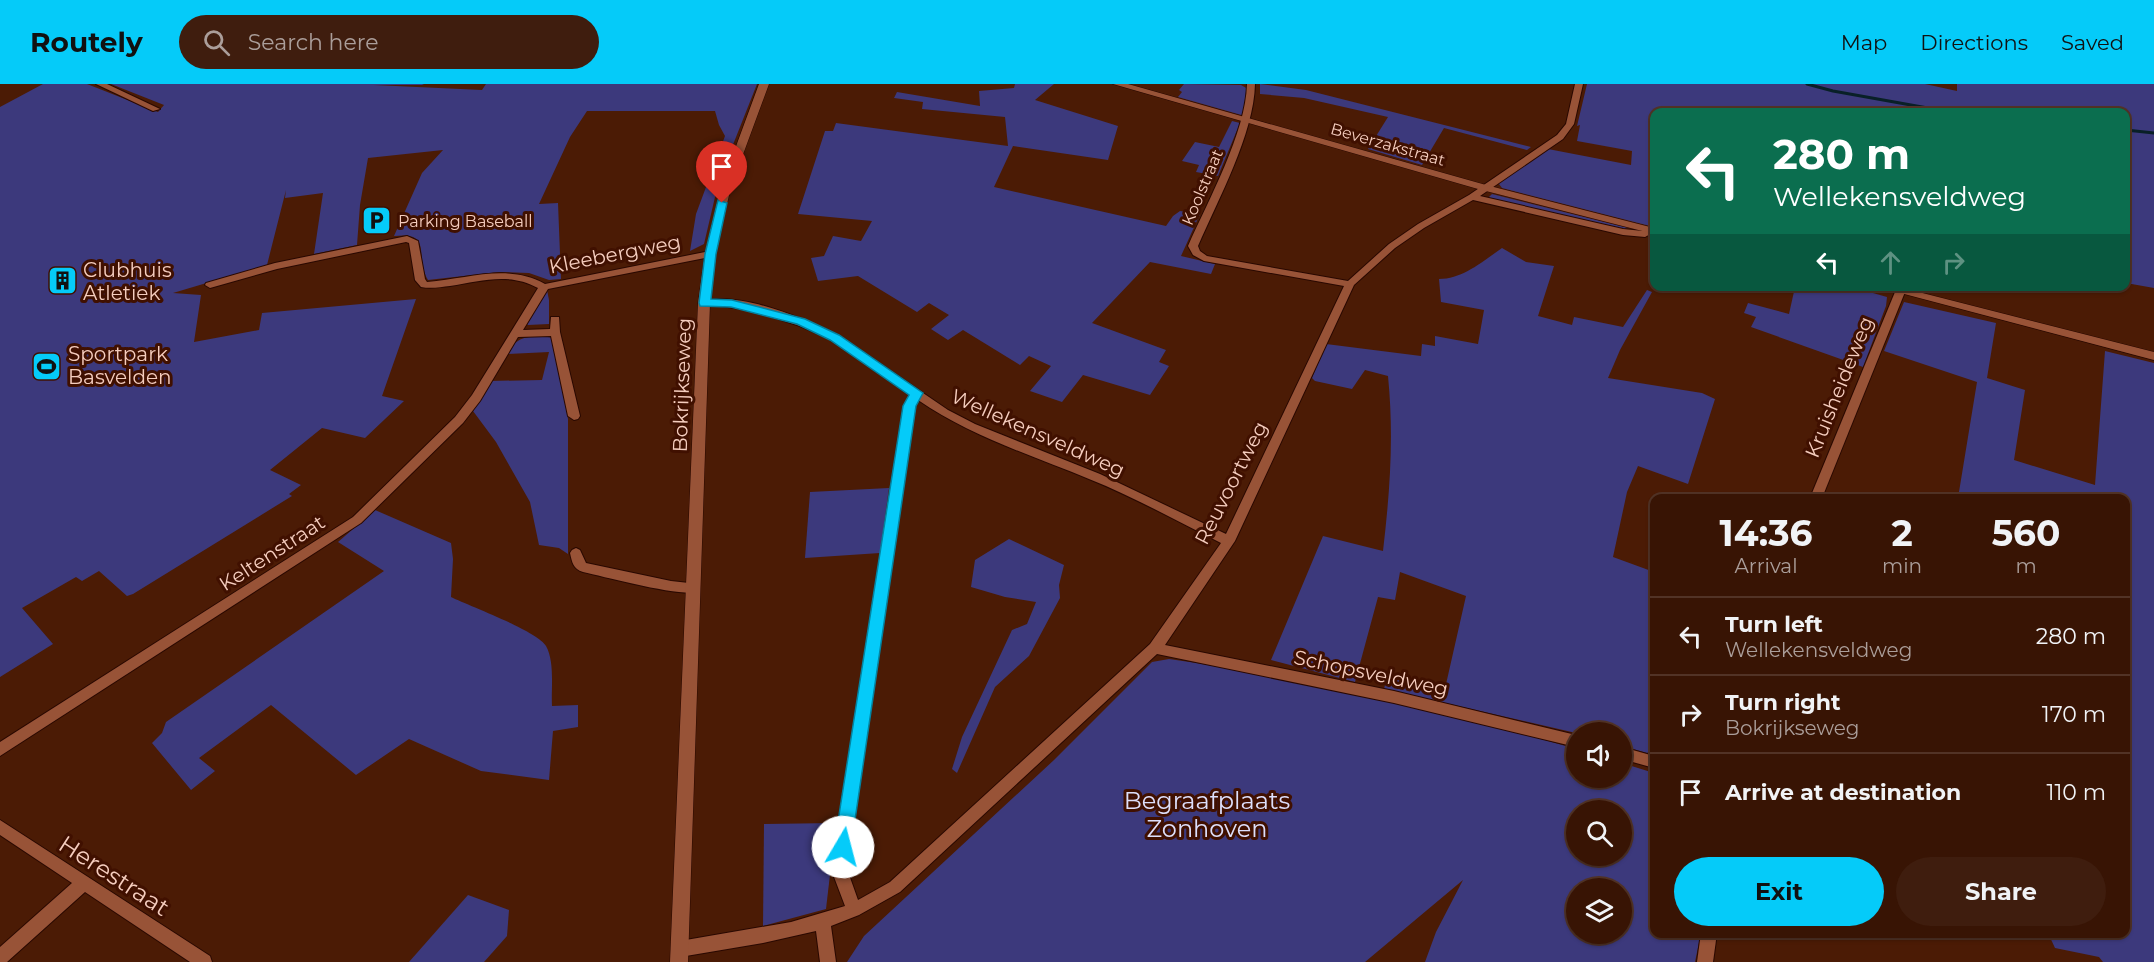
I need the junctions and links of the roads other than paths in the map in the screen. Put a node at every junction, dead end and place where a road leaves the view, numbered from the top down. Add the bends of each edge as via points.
1 (100, 84) edge
2 (764, 84) edge
3 (1118, 84) edge
4 (1251, 84) edge
5 (1579, 84) edge
6 (156, 109) dead end
7 (1245, 120) junction
8 (1482, 188) junction
9 (1472, 196) junction
10 (1650, 230) edge
11 (1650, 232) edge
12 (710, 254) junction
13 (1350, 284) junction
14 (210, 285) dead end
15 (544, 287) junction
16 (1896, 291) edge
17 (1900, 292) junction
18 (704, 303) junction
19 (555, 319) dead end
20 (555, 332) junction
21 (515, 334) junction
22 (2154, 356) edge
23 (916, 393) junction
24 (574, 416) dead end
25 (1818, 494) edge
26 (1229, 541) junction
27 (576, 553) dead end
28 (694, 588) junction
29 (1155, 648) junction
30 (1566, 739) edge
31 (0, 750) edge
32 (1632, 756) edge
33 (1650, 761) edge
34 (0, 827) edge
35 (84, 883) junction
36 (854, 910) junction
37 (823, 924) junction
38 (1708, 938) edge
39 (680, 956) edge
40 (0, 958) edge
41 (204, 962) edge
42 (828, 962) edge
43 (1705, 962) edge

1 - 6 street
2 - 12 street, Bokrijkseweg via 726,187
3 - 7 street, Beverzakstraat
4 - 7 street, Koolstraat via 1253,95
5 - 8 street, Reuvoortweg via 1566,131
7 - 8 street, Beverzakstraat
7 - 13 street, Koolstraat via 1193,246 1196,253 1204,258
8 - 9 street, Reuvoortweg
8 - 10 street, Beverzakstraat
9 - 11 street, Beverzakstraat via 1623,232
9 - 13 street, Reuvoortweg via 1392,246
12 - 15 street, Kleebergweg
12 - 18 street, Bokrijkseweg
13 - 26 street, Reuvoortweg
14 - 15 street, Kleebergweg via 273,266 406,239 413,241 420,280 425,285 503,275 527,277
15 - 21 street, Keltenstraat
16 - 17 street
17 - 22 street
17 - 25 street, Kruisheideweg
18 - 23 street, Wellekensveldweg via 732,303 809,325
18 - 28 street, Bokrijkseweg
19 - 20 street
20 - 21 street
20 - 24 street
21 - 31 street, Keltenstraat via 459,420 357,520
23 - 26 street, Wellekensveldweg via 971,427 1096,477
23 - 36 street via 909,406 839,869
26 - 29 street, Reuvoortweg
27 - 28 street via 583,567
28 - 39 street, Bokrijkseweg
29 - 30 street, Schopsveldweg via 1394,697
29 - 36 street, Reuvoortweg via 895,887
32 - 33 street
34 - 35 street, Herestraat
35 - 40 street
35 - 41 street, Herestraat
36 - 37 street, Reuvoortweg
37 - 39 street, Reuvoortweg
37 - 42 street
38 - 43 street

